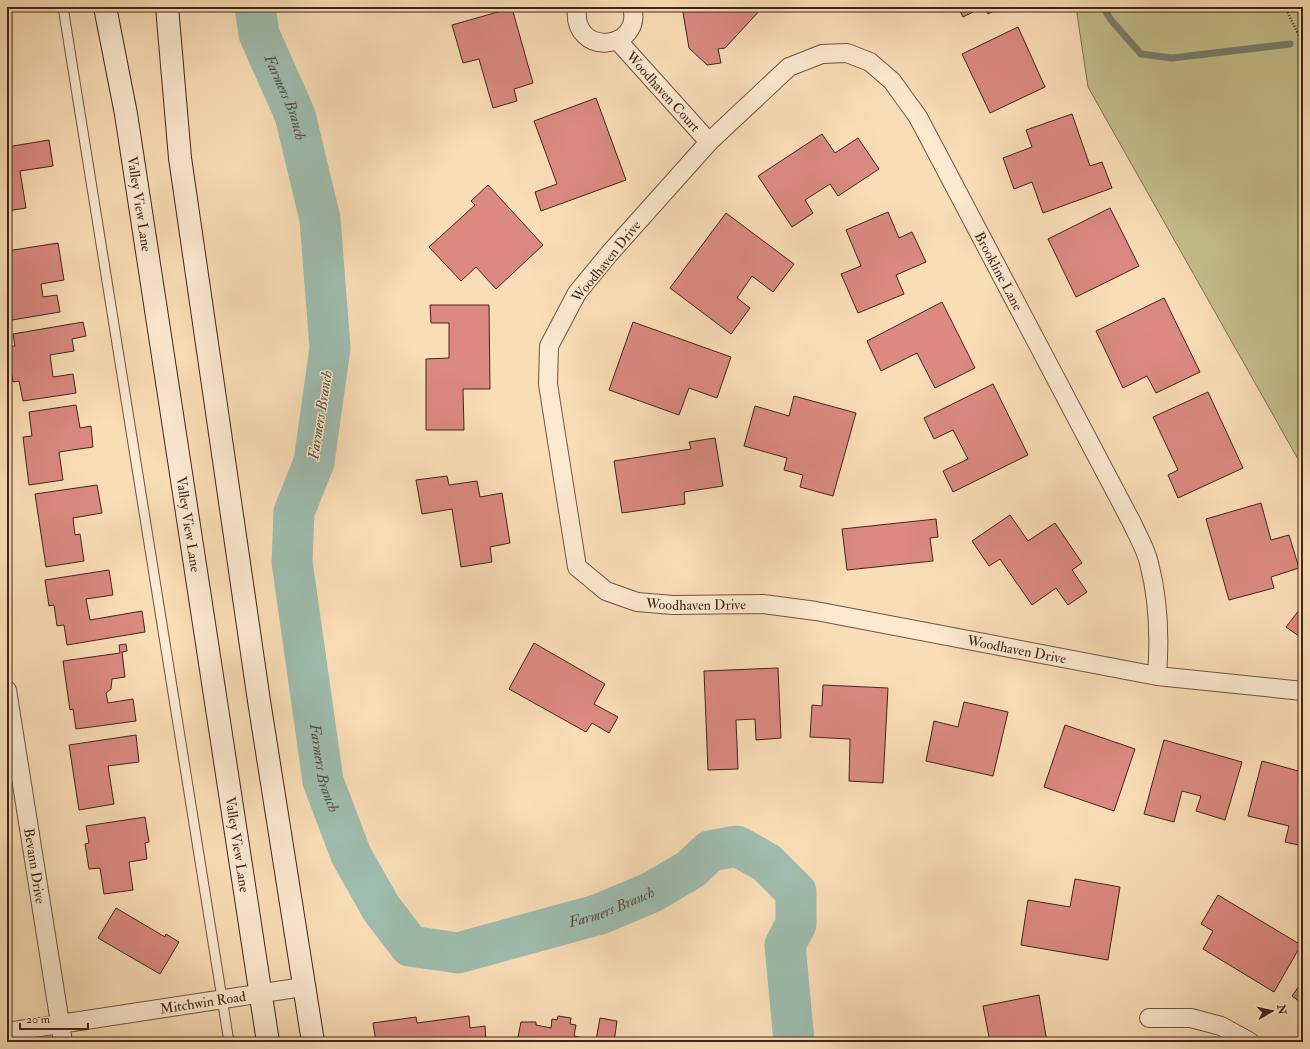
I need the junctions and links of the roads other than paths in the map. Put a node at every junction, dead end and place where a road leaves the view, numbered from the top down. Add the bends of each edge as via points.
1 (63, 7) edge
2 (105, 7) edge
3 (167, 7) edge
4 (578, 7) edge
5 (632, 7) edge
6 (618, 41) junction
7 (709, 142) junction
8 (1157, 676) junction
9 (7, 690) edge
10 (1303, 691) edge
11 (303, 987) junction
12 (260, 993) junction
13 (221, 999) junction
14 (1149, 1018) dead end
15 (60, 1023) junction
16 (7, 1032) edge
17 (63, 1042) edge
18 (229, 1042) edge
19 (268, 1042) edge
20 (313, 1042) edge
21 (1250, 1042) edge

1 - 13 lane
2 - 12 main road, Valley View Lane via 126,114
3 - 11 main road via 180,158
4 - 6 street, Woodhaven Court via 576,16 583,34 599,43
5 - 6 street, Woodhaven Court via 634,18 631,27
6 - 7 street, Woodhaven Court
7 - 8 street, Brookline Lane via 789,67 822,54 847,53 870,62 892,81 918,117 1132,523 1149,562 1156,597 1160,639
7 - 8 street, Woodhaven Drive via 577,293 549,346 548,384 577,567 606,591 637,602 673,605 763,604 816,611
8 - 10 street, Woodhaven Drive
9 - 15 street, Bevann Drive
11 - 12 street, Mitchwin Road
11 - 20 main road
12 - 13 street, Mitchwin Road
12 - 19 main road, Valley View Lane
13 - 15 street, Mitchwin Road
13 - 18 lane
14 - 21 street via 1191,1018 1221,1026
15 - 16 street, Mitchwin Road
15 - 17 street, Bevann Drive

